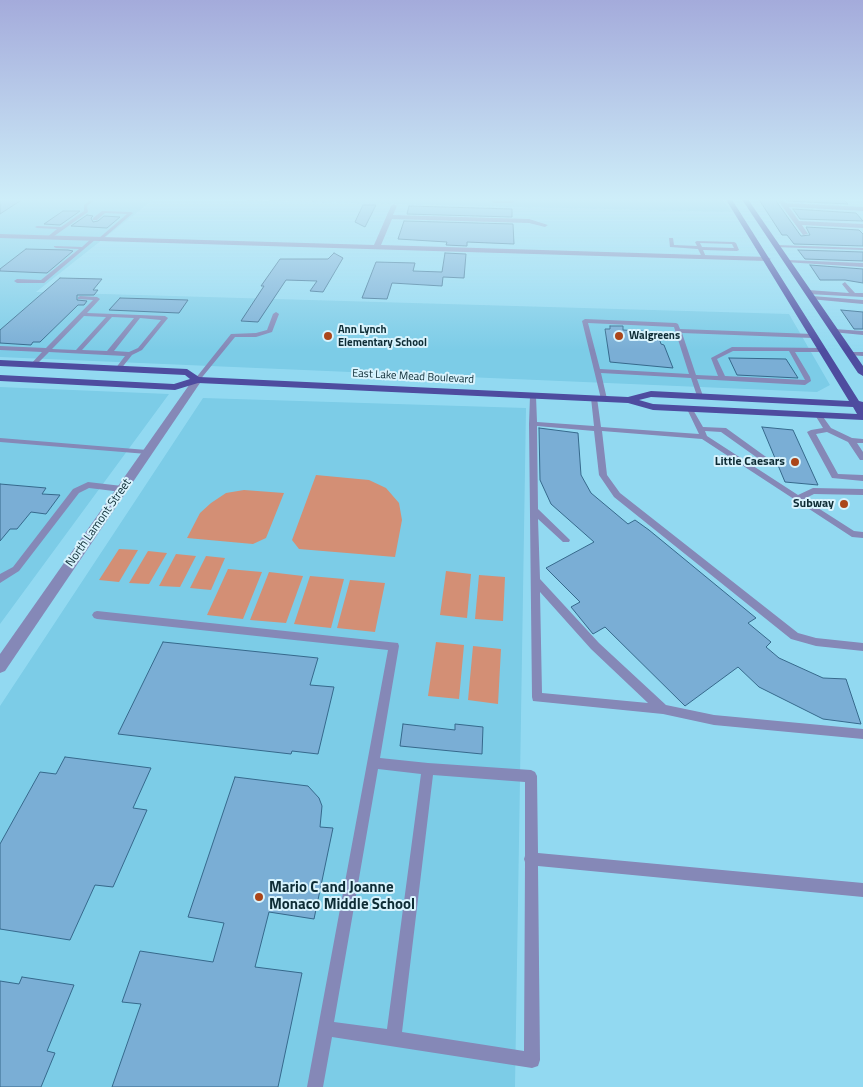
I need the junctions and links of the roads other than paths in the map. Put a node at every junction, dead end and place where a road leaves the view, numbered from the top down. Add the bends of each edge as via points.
1 (700, 248) edge
2 (82, 249) edge
3 (433, 249) edge
4 (713, 249) edge
5 (736, 249) edge
6 (760, 249) edge
7 (778, 249) edge
8 (791, 249) edge
9 (863, 249) edge
10 (704, 257) junction
11 (767, 259) junction
12 (787, 261) junction
13 (863, 265) edge
14 (17, 281) dead end
15 (844, 284) dead end
16 (853, 294) junction
17 (810, 295) junction
18 (863, 295) edge
19 (80, 298) dead end
20 (863, 302) edge
21 (82, 314) junction
22 (276, 314) dead end
23 (110, 316) junction
24 (138, 317) junction
25 (678, 331) junction
26 (834, 331) junction
27 (863, 333) edge
28 (813, 336) junction
29 (0, 348) edge
30 (48, 350) junction
31 (791, 350) junction
32 (822, 350) junction
33 (78, 351) junction
34 (109, 352) junction
35 (130, 354) junction
36 (850, 354) junction
37 (863, 354) edge
38 (0, 364) edge
39 (34, 365) junction
40 (90, 368) junction
41 (118, 369) junction
42 (597, 370) junction
43 (0, 371) edge
44 (863, 373) edge
45 (694, 375) junction
46 (722, 377) junction
47 (0, 378) edge
48 (197, 380) junction
49 (533, 396) junction
50 (700, 396) junction
51 (599, 399) junction
52 (628, 400) junction
53 (859, 404) edge
54 (690, 408) junction
55 (819, 414) junction
56 (863, 416) edge
57 (533, 424) junction
58 (598, 428) junction
59 (700, 429) junction
60 (828, 430) junction
61 (704, 437) junction
62 (0, 440) edge
63 (851, 440) junction
64 (863, 440) edge
65 (147, 452) junction
66 (863, 458) edge
67 (769, 462) dead end
68 (863, 478) edge
69 (122, 489) junction
70 (863, 492) edge
71 (798, 498) junction
72 (534, 510) junction
73 (863, 535) edge
74 (566, 540) dead end
75 (0, 578) edge
76 (535, 580) junction
77 (97, 614) dead end
78 (862, 650) edge
79 (0, 666) edge
80 (663, 709) junction
81 (863, 734) edge
82 (373, 763) junction
83 (428, 769) junction
84 (530, 859) junction
85 (863, 890) edge
86 (325, 1028) junction
87 (394, 1038) junction
88 (315, 1087) edge

1 - 10 lane
2 - 14 lane via 42,282
3 - 10 street
4 - 5 lane
6 - 11 main road
7 - 12 main road
8 - 9 lane
10 - 11 street
11 - 28 main road
12 - 13 lane
12 - 17 main road
15 - 16 lane
16 - 17 lane
16 - 18 lane
17 - 20 lane
17 - 26 main road
19 - 21 lane via 97,299
21 - 23 lane
21 - 30 lane
22 - 48 lane via 270,331 233,335
23 - 24 lane
23 - 33 lane
24 - 34 lane
24 - 35 lane via 165,318 140,349
25 - 28 lane
25 - 42 lane via 676,325 585,321
25 - 45 lane
26 - 27 lane
26 - 36 main road
28 - 32 main road
29 - 30 lane
30 - 33 lane
30 - 39 lane
31 - 32 lane
31 - 46 lane via 732,349 714,358
31 - 46 lane via 808,377 805,383
32 - 53 main road
33 - 34 lane
34 - 35 lane
35 - 41 lane
36 - 37 lane
36 - 44 main road
38 - 39 main road, East Lake Mead Boulevard
39 - 40 main road, East Lake Mead Boulevard
40 - 41 main road, East Lake Mead Boulevard
40 - 43 main road via 55,373
41 - 48 main road, East Lake Mead Boulevard via 187,372
42 - 45 lane
42 - 51 lane
45 - 46 lane
45 - 50 lane
47 - 48 main road, East Lake Mead Boulevard via 175,387
48 - 49 main road, East Lake Mead Boulevard
48 - 65 street, North Lamont Street
49 - 51 main road, East Lake Mead Boulevard
49 - 57 lane
50 - 52 main road, East Lake Mead Boulevard via 651,394
50 - 53 main road, East Lake Mead Boulevard
51 - 52 main road, East Lake Mead Boulevard
51 - 58 lane
52 - 54 main road, East Lake Mead Boulevard via 653,407
53 - 56 main road
54 - 55 main road, East Lake Mead Boulevard
54 - 59 lane
55 - 56 main road, East Lake Mead Boulevard
55 - 60 lane
57 - 58 lane
57 - 72 lane
58 - 61 lane
58 - 78 lane via 602,475 617,495 795,636
59 - 61 lane
59 - 67 lane via 723,430
60 - 63 lane
60 - 68 lane via 811,432 835,476
61 - 71 lane
62 - 65 lane
63 - 64 lane
63 - 66 lane
65 - 69 street, North Lamont Street
69 - 75 lane via 88,486 76,491 16,569
69 - 79 street, North Lamont Street
70 - 71 lane via 813,490
71 - 73 lane via 852,534
72 - 74 lane
72 - 76 lane
76 - 80 lane via 595,646
76 - 80 lane via 537,698
77 - 82 lane via 394,646
80 - 81 lane via 714,720
82 - 83 lane
82 - 86 lane
83 - 84 lane via 531,776
83 - 87 lane
84 - 85 lane
84 - 87 lane via 532,1060
86 - 87 lane
86 - 88 lane

